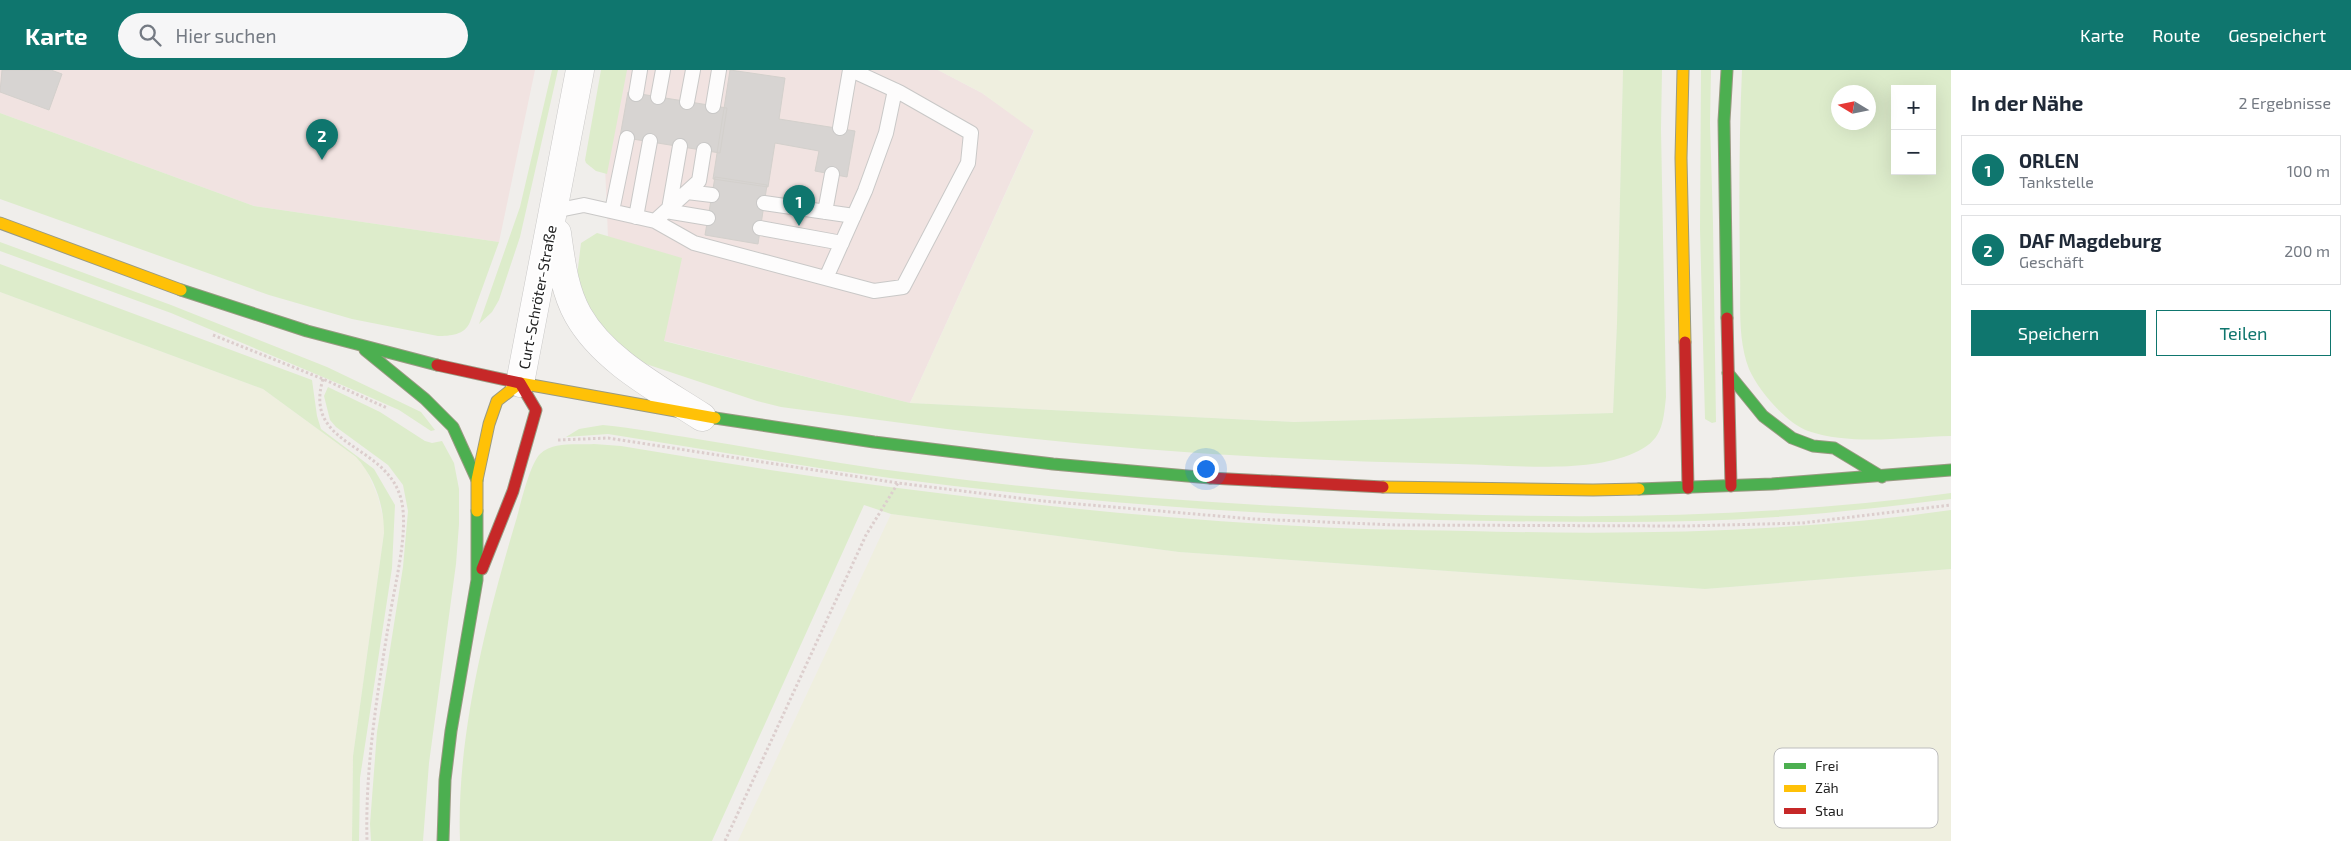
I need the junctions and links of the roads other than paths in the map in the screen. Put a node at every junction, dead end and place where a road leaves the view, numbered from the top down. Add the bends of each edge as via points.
1 (580, 70) edge
2 (640, 70) edge
3 (663, 70) edge
4 (693, 70) edge
5 (719, 70) edge
6 (850, 70) edge
7 (1683, 70) edge
8 (1726, 70) edge
9 (895, 90) junction
10 (636, 94) dead end
11 (658, 97) dead end
12 (687, 102) dead end
13 (713, 106) dead end
14 (840, 128) dead end
15 (627, 138) dead end
16 (650, 141) dead end
17 (680, 146) dead end
18 (704, 150) dead end
19 (832, 174) dead end
20 (687, 192) junction
21 (712, 195) dead end
22 (764, 203) dead end
23 (667, 210) junction
24 (554, 211) junction
25 (612, 211) junction
26 (825, 212) junction
27 (854, 216) junction
28 (636, 217) junction
29 (708, 218) dead end
30 (655, 221) junction
31 (0, 224) edge
32 (760, 228) dead end
33 (842, 243) junction
34 (826, 278) junction
35 (358, 344) junction
36 (1728, 373) junction
37 (520, 383) junction
38 (704, 418) junction
39 (1951, 470) edge
40 (1882, 477) junction
41 (477, 480) junction
42 (1731, 486) junction
43 (1688, 488) junction
44 (477, 580) junction
45 (443, 841) edge

1 - 24 street, Curt-Schröter-Straße
2 - 10 lane
3 - 11 lane
4 - 12 lane
5 - 13 lane
6 - 9 lane
6 - 14 lane
7 - 43 main road via 1681,158
8 - 36 main road
9 - 27 lane via 886,133
9 - 34 lane via 971,133 968,163 903,287 874,292
15 - 25 lane
16 - 28 lane
17 - 23 lane
18 - 20 lane via 699,181
19 - 26 lane
20 - 21 lane
20 - 23 lane
22 - 26 lane
23 - 29 lane
23 - 30 lane
24 - 25 lane via 584,205
24 - 37 street, Curt-Schröter-Straße
24 - 38 street, Curt-Schröter-Straße via 568,292 588,330 605,349 632,370
25 - 28 lane
26 - 27 lane
27 - 33 lane
28 - 30 lane
30 - 34 lane via 694,243
31 - 35 main road via 250,313
32 - 33 lane
33 - 34 lane
35 - 37 main road
35 - 41 main road via 453,427
36 - 40 main road via 1762,416 1792,438 1813,446 1834,448
36 - 42 main road
37 - 38 main road
37 - 41 main road via 497,401
37 - 44 main road via 536,410 531,433 504,517
38 - 43 main road via 904,448 1158,474 1356,486 1518,490
39 - 40 main road
40 - 42 main road
41 - 44 main road
42 - 43 main road
44 - 45 main road via 451,732

